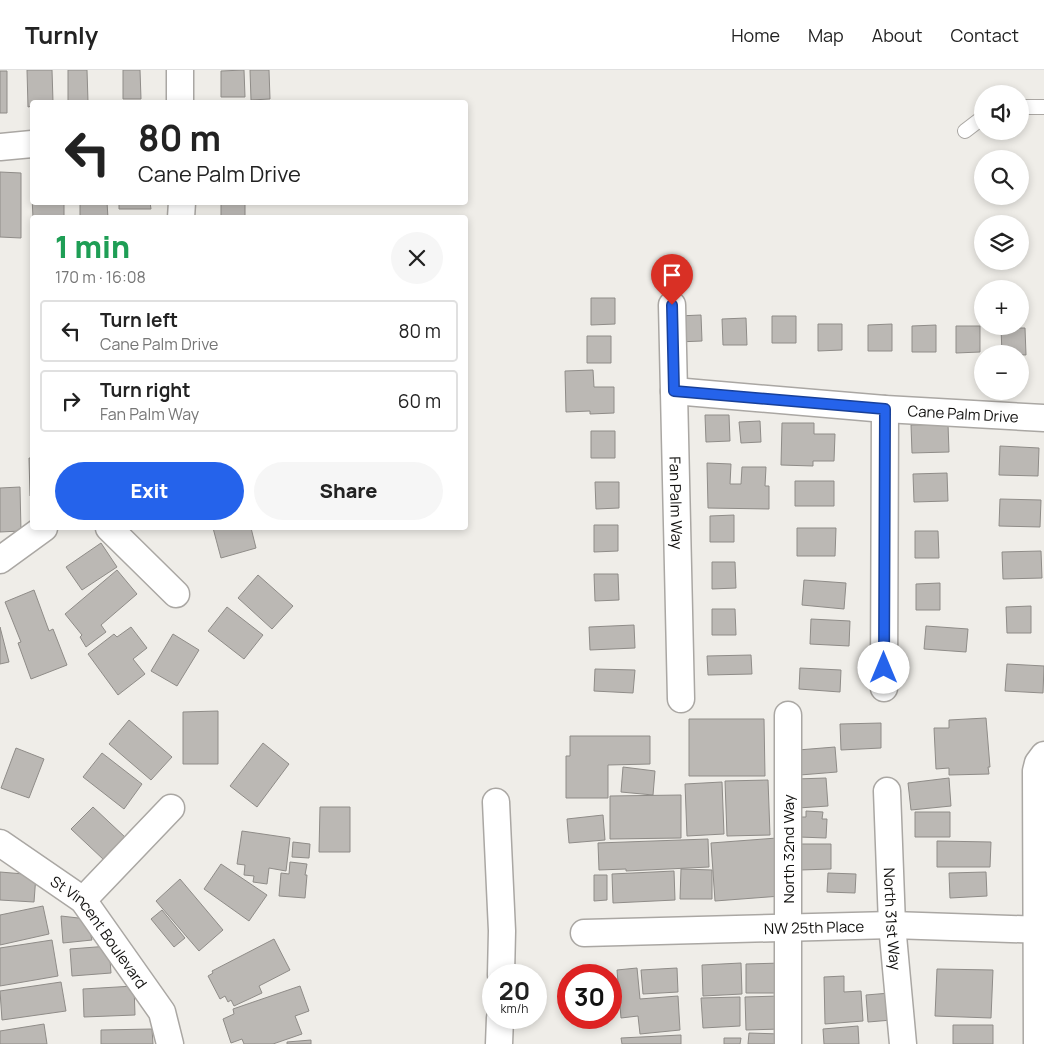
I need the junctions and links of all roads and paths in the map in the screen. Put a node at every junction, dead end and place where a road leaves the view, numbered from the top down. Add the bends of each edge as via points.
1 (180, 70) edge
2 (180, 100) edge
3 (1029, 107) edge
4 (1044, 107) edge
5 (974, 125) edge
6 (965, 132) dead end
7 (30, 144) edge
8 (0, 147) edge
9 (672, 305) dead end
10 (674, 391) junction
11 (885, 409) junction
12 (1044, 418) edge
13 (41, 530) edge
14 (111, 530) edge
15 (0, 560) edge
16 (176, 594) dead end
17 (884, 688) dead end
18 (681, 699) dead end
19 (788, 715) dead end
20 (1044, 754) edge
21 (887, 791) dead end
22 (496, 802) dead end
23 (171, 808) dead end
24 (0, 843) edge
25 (83, 900) junction
26 (892, 925) junction
27 (788, 927) junction
28 (1040, 930) edge
29 (584, 933) dead end
30 (501, 964) edge
31 (500, 1029) edge
32 (170, 1044) edge
33 (499, 1044) edge
34 (788, 1044) edge
35 (903, 1044) edge
36 (1036, 1044) edge

1 - 2 street
3 - 4 lane
5 - 6 lane
7 - 8 street
9 - 10 street, Fan Palm Way
10 - 11 street, Cane Palm Drive
10 - 18 street, Fan Palm Way
11 - 12 street, Cane Palm Drive
11 - 17 street
13 - 15 street
14 - 16 street
19 - 27 street, North 32nd Way
20 - 28 street via 1036,771
21 - 26 street, North 31st Way
22 - 30 street
23 - 25 street
24 - 25 street, St Vincent Boulevard
25 - 32 street, St Vincent Boulevard via 162,1012
26 - 27 street, NW 25th Place
26 - 28 street, NW 25th Place
26 - 35 street, North 31st Way
27 - 29 street, NW 25th Place
27 - 34 street, North 32nd Way
28 - 36 street
31 - 33 street

